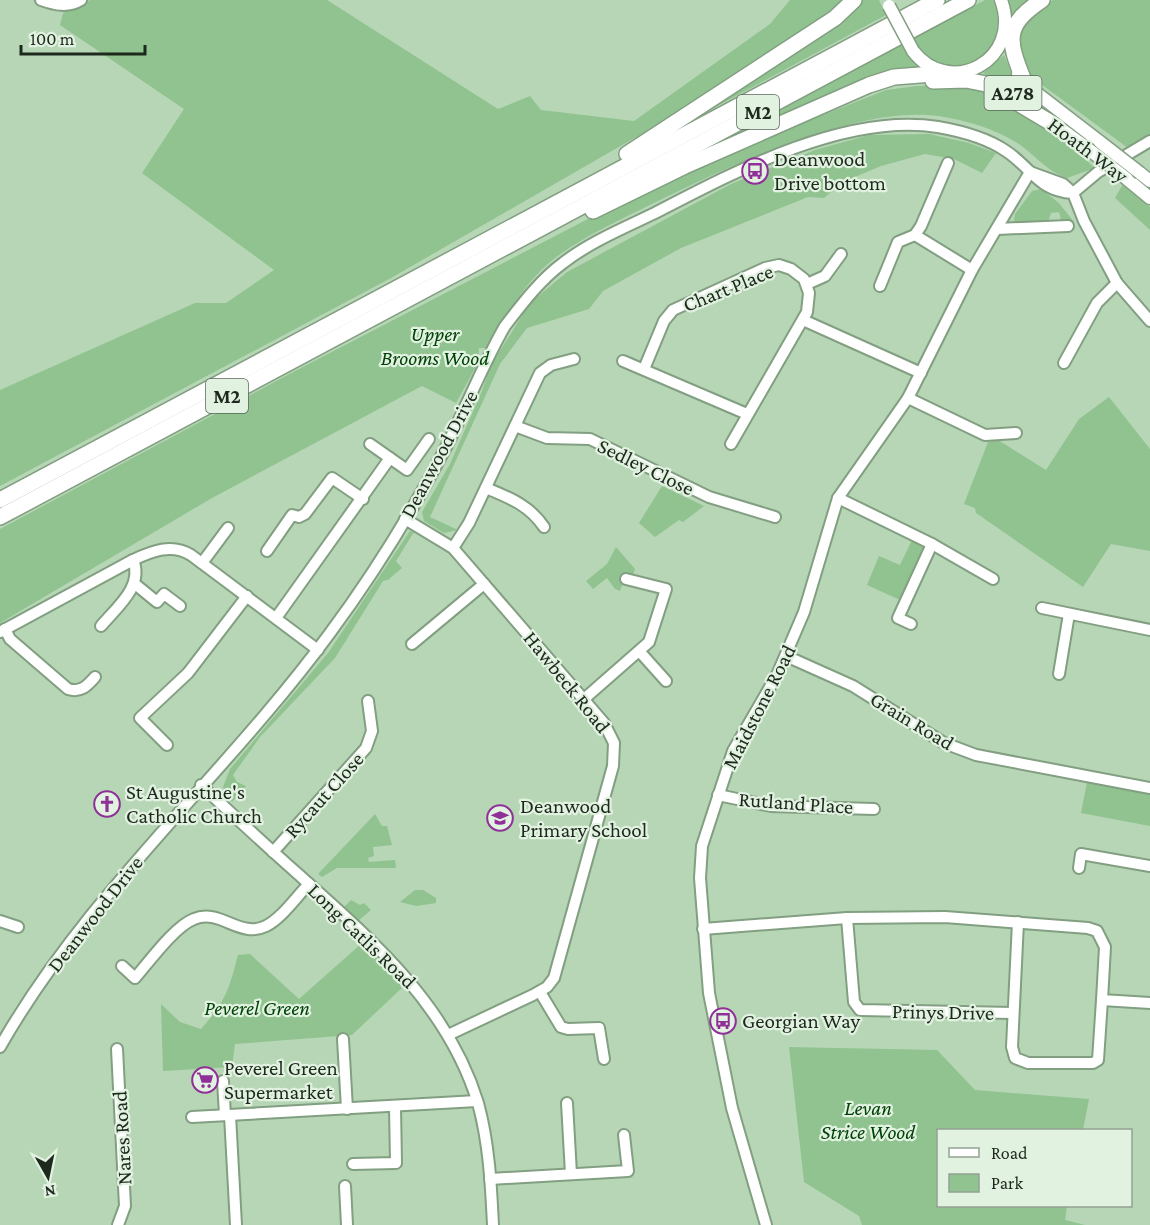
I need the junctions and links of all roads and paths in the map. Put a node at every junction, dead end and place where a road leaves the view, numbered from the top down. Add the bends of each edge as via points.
1 (40, 0) edge
2 (81, 0) edge
3 (854, 0) edge
4 (937, 0) edge
5 (968, 0) edge
6 (1041, 0) edge
7 (1001, 1) edge
8 (888, 3) edge
9 (1006, 33) junction
10 (962, 71) junction
11 (946, 73) junction
12 (1024, 81) junction
13 (836, 99) junction
14 (1058, 127) junction
15 (1150, 141) edge
16 (948, 163) dead end
17 (1030, 172) junction
18 (1145, 177) edge
19 (1073, 193) junction
20 (572, 195) junction
21 (1150, 198) edge
22 (1060, 222) dead end
23 (547, 225) junction
24 (997, 229) junction
25 (915, 236) junction
26 (841, 254) dead end
27 (972, 270) junction
28 (1117, 283) junction
29 (807, 284) junction
30 (880, 286) dead end
31 (803, 320) junction
32 (1150, 321) edge
33 (574, 359) dead end
34 (623, 361) dead end
35 (1064, 363) dead end
36 (644, 369) junction
37 (921, 373) junction
38 (908, 398) junction
39 (747, 414) junction
40 (515, 426) junction
41 (1016, 433) dead end
42 (429, 439) dead end
43 (370, 444) dead end
44 (731, 444) dead end
45 (390, 458) junction
46 (486, 488) junction
47 (838, 498) junction
48 (363, 499) junction
49 (0, 500) edge
50 (0, 517) edge
51 (775, 517) dead end
52 (405, 519) junction
53 (544, 527) dead end
54 (228, 528) dead end
55 (932, 544) junction
56 (453, 548) junction
57 (267, 551) dead end
58 (133, 560) junction
59 (202, 563) junction
60 (626, 579) dead end
61 (993, 579) dead end
62 (135, 584) junction
63 (484, 584) junction
64 (247, 596) junction
65 (180, 606) dead end
66 (1042, 608) dead end
67 (1069, 614) junction
68 (276, 618) junction
69 (912, 624) dead end
70 (101, 626) dead end
71 (1150, 630) edge
72 (2, 631) edge
73 (412, 644) dead end
74 (318, 650) junction
75 (640, 652) junction
76 (786, 656) junction
77 (1059, 674) dead end
78 (95, 677) dead end
79 (666, 681) dead end
80 (584, 699) junction
81 (368, 700) dead end
82 (167, 745) dead end
83 (201, 785) junction
84 (1150, 788) edge
85 (718, 795) junction
86 (874, 809) dead end
87 (273, 852) junction
88 (1150, 866) edge
89 (1079, 868) dead end
90 (309, 884) junction
91 (847, 918) junction
92 (0, 921) edge
93 (1018, 922) junction
94 (18, 927) dead end
95 (703, 929) junction
96 (122, 966) dead end
97 (540, 992) junction
98 (1102, 1000) junction
99 (1150, 1003) edge
100 (1013, 1013) junction
101 (448, 1035) junction
102 (343, 1039) dead end
103 (0, 1047) edge
104 (117, 1049) dead end
105 (604, 1059) dead end
106 (223, 1081) dead end
107 (477, 1101) junction
108 (567, 1103) dead end
109 (395, 1107) junction
110 (346, 1109) junction
111 (227, 1115) junction
112 (192, 1117) dead end
113 (624, 1135) dead end
114 (353, 1164) dead end
115 (571, 1174) junction
116 (490, 1179) junction
117 (345, 1186) dead end
118 (118, 1225) edge
119 (236, 1225) edge
120 (347, 1225) edge
121 (493, 1225) edge
122 (766, 1225) edge

1 - 2 street via 53,5 72,5
3 - 20 highway, M2 via 835,18 590,177
4 - 20 highway, M2
5 - 23 highway, M2
6 - 9 highway via 1025,6
6 - 12 highway via 1013,29 1012,52
7 - 9 main road, Hoath Way
8 - 11 main road, bridge via 912,51 924,63
9 - 10 main road via 988,60
9 - 12 main road, Hoath Way / A278 via 1011,63
10 - 11 main road
10 - 14 main road, Hoath Way / A278 via 992,79
11 - 13 highway, M2 via 882,80
12 - 18 main road, Hoath Way / A278, bridge
13 - 14 highway, M2 via 896,83 977,81
13 - 23 highway, M2 via 593,212
14 - 21 main road, Hoath Way / A278, bridge
15 - 19 street via 1098,171
16 - 25 street
17 - 19 street, Deanwood Drive via 1040,183
17 - 24 street, Maidstone Road
17 - 52 street, Deanwood Drive via 1002,148 968,135 925,126 872,128 749,165 599,241 556,269 504,326 445,450
19 - 28 street
20 - 49 highway, M2
22 - 24 street
23 - 50 highway, M2
24 - 27 street, Maidstone Road
25 - 27 street
25 - 30 street via 902,239 896,246
26 - 29 street, Chart Place via 825,276
27 - 37 street, Maidstone Road
28 - 32 street
28 - 35 street via 1097,303
29 - 31 street, Chart Place via 810,300
29 - 36 street, Chart Place via 791,269 771,266 678,308 664,321
31 - 37 street
31 - 39 street, Chart Place
33 - 40 street via 543,369
34 - 36 street
36 - 39 street
37 - 38 street, Maidstone Road
38 - 41 street via 985,435
38 - 47 street, Maidstone Road
39 - 44 street, Chart Place
40 - 46 street
40 - 51 street, Sedley Close via 547,438 596,441 709,497
42 - 45 street via 407,470
43 - 45 street
45 - 48 street
46 - 53 street via 532,511
46 - 56 street
47 - 55 street
47 - 76 street, Maidstone Road via 813,589
48 - 57 street via 332,478 305,514 292,515
48 - 68 street
52 - 56 street, Hawbeck Road
52 - 74 street, Deanwood Drive
54 - 59 street
55 - 61 street
55 - 69 street via 898,618
56 - 63 street, Hawbeck Road
58 - 59 street via 154,551 175,549
58 - 62 street via 138,573
58 - 72 street
59 - 64 street
60 - 75 street via 666,589 652,636
62 - 65 street via 157,602 164,594
62 - 70 street
63 - 73 street
63 - 80 street, Hawbeck Road
64 - 68 street
64 - 82 street via 188,673 140,718
66 - 67 street
67 - 71 street
67 - 77 street
68 - 74 street
72 - 78 street via 68,688 86,688
74 - 83 street, Deanwood Drive
75 - 79 street
75 - 80 street
76 - 84 street, Grain Road via 853,686 954,748
76 - 85 street, Maidstone Road via 733,751
80 - 97 street, Hawbeck Road via 609,731 615,757 561,959 551,983
81 - 87 street, Rycaut Close via 372,731 366,748
83 - 87 street, Long Catlis Road
83 - 103 street, Deanwood Drive via 81,928
85 - 86 street, Rutland Place via 771,806
85 - 95 street, Maidstone Road via 701,853
87 - 90 street, Long Catlis Road
88 - 89 street via 1081,854
90 - 96 street via 267,925 245,929 218,918 198,917 184,925 135,978
90 - 101 street, Long Catlis Road via 406,975
91 - 93 street via 945,917
91 - 95 street
91 - 100 street, Prinys Drive via 854,1002 860,1011
92 - 94 street
93 - 98 street via 1097,930 1105,947
93 - 100 street
95 - 122 street, Maidstone Road via 717,1038 732,1108
97 - 101 street, Hawbeck Road
97 - 105 street via 561,1027 599,1028
98 - 99 street
98 - 100 street via 1100,1049 1098,1060 1093,1063 1020,1062 1012,1047
101 - 107 street, Long Catlis Road
102 - 110 street
104 - 118 street, Nares Road via 125,1192 124,1213
106 - 111 street
107 - 109 street
107 - 116 street, Long Catlis Road
108 - 115 street
109 - 110 street
109 - 114 street via 396,1163
110 - 111 street
111 - 112 street
111 - 119 street
113 - 115 street via 628,1171
115 - 116 street
116 - 121 street, Long Catlis Road
117 - 120 street

